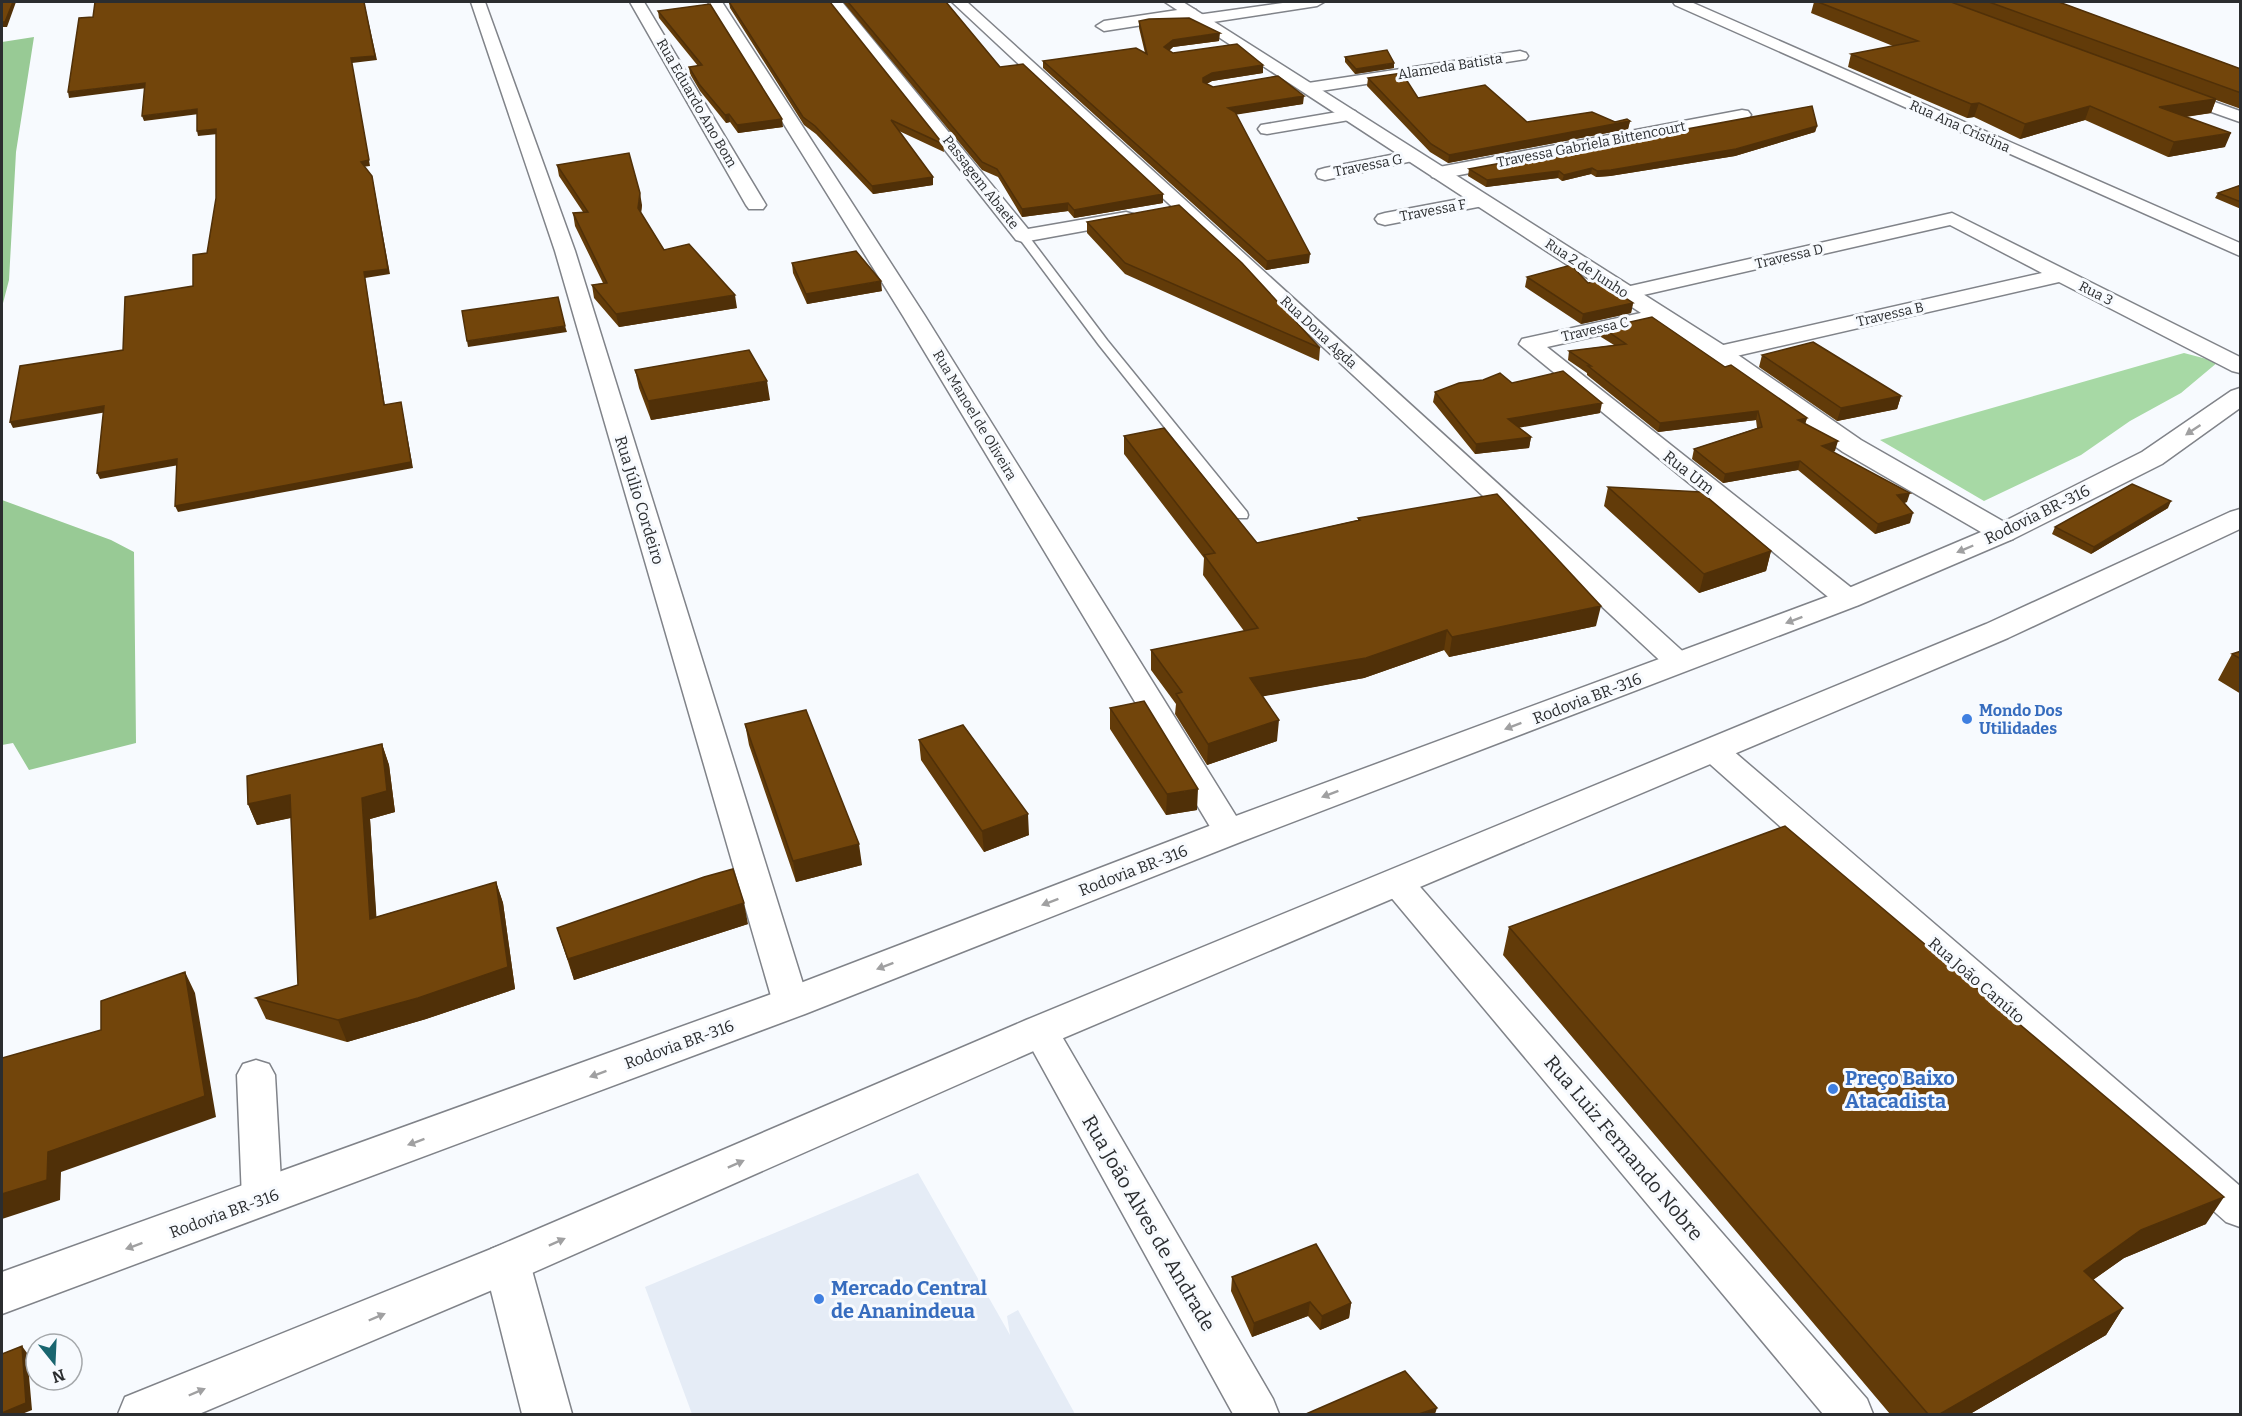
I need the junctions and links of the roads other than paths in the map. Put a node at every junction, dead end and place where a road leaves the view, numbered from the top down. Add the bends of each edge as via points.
1 (478, 2) edge
2 (637, 2) edge
3 (715, 2) edge
4 (835, 2) edge
5 (959, 2) edge
6 (1317, 2) edge
7 (1680, 2) edge
8 (1188, 11) edge
9 (1104, 26) dead end
10 (1520, 56) dead end
11 (1308, 88) junction
12 (2164, 88) edge
13 (1349, 115) junction
14 (1742, 115) dead end
15 (2241, 117) edge
16 (1266, 129) dead end
17 (1411, 156) junction
18 (1439, 172) junction
19 (1325, 174) dead end
20 (1481, 201) junction
21 (756, 205) dead end
22 (1185, 207) junction
23 (1385, 219) dead end
24 (1952, 219) joint
25 (1023, 236) junction
26 (2241, 250) edge
27 (2060, 274) junction
28 (1626, 293) junction
29 (1659, 315) junction
30 (1530, 344) joint
31 (1719, 353) junction
32 (2241, 366) edge
33 (2241, 396) edge
34 (1242, 515) dead end
35 (2241, 518) edge
36 (2003, 532) junction
37 (1848, 599) junction
38 (1679, 663) junction
39 (1713, 750) junction
40 (1230, 832) junction
41 (1396, 881) junction
42 (791, 1003) junction
43 (1040, 1031) junction
44 (256, 1075) dead end
45 (262, 1199) junction
46 (2241, 1210) edge
47 (507, 1263) junction
48 (2, 1293) edge
49 (143, 1414) edge
50 (547, 1414) edge
51 (1257, 1414) edge
52 (1851, 1414) edge

1 - 42 street, Rua Júlio Cordeiro via 565,251
2 - 21 street, Rua Eduardo Ano Bom
3 - 40 street, Rua Manoel de Oliveira via 914,316
4 - 25 street, Passagem Abaete
5 - 22 street, Rua Dona Agda
6 - 8 street
7 - 26 street, Rua Ana Cristina
8 - 9 street
8 - 11 main road, Rua 2 de Junho via 1230,47 1277,78
10 - 11 street, Alameda Batista
11 - 13 main road, Rua 2 de Junho
12 - 15 street
13 - 16 street
13 - 17 main road, Rua 2 de Junho
14 - 18 street, Travessa Gabriela Bittencourt
17 - 18 main road, Rua 2 de Junho
17 - 19 street, Travessa G
18 - 20 main road, Rua 2 de Junho
20 - 23 street, Travessa F
20 - 28 main road, Rua 2 de Junho
22 - 25 street, Passagem Abaete
22 - 38 street, Rua Dona Agda
24 - 27 street, Rua 3
24 - 28 street, Travessa D
25 - 34 lane via 1067,298
27 - 31 street, Travessa B
27 - 32 street, Rua 3
28 - 29 main road, Rua 2 de Junho
29 - 30 street, Travessa C
29 - 31 main road, Rua 2 de Junho
30 - 37 street, Rua Um
31 - 36 main road, Rua 2 de Junho via 1852,446
33 -> 36 main road, Rodovia BR-316 via 2152,458
35 - 39 main road via 1997,631
36 -> 37 main road, Rodovia BR-316
37 -> 38 main road, Rodovia BR-316
38 -> 40 main road, Rodovia BR-316
39 - 41 main road
39 - 46 street, Rua João Canúto
40 -> 42 main road, Rodovia BR-316
41 - 43 main road
41 - 52 street, Rua Luiz Fernando Nobre
42 -> 45 main road, Rodovia BR-316
47 -> 43 main road
43 - 51 street, Rua João Alves de Andrade
44 - 45 street
45 -> 48 main road, Rodovia BR-316
49 -> 47 main road
47 - 50 main road

